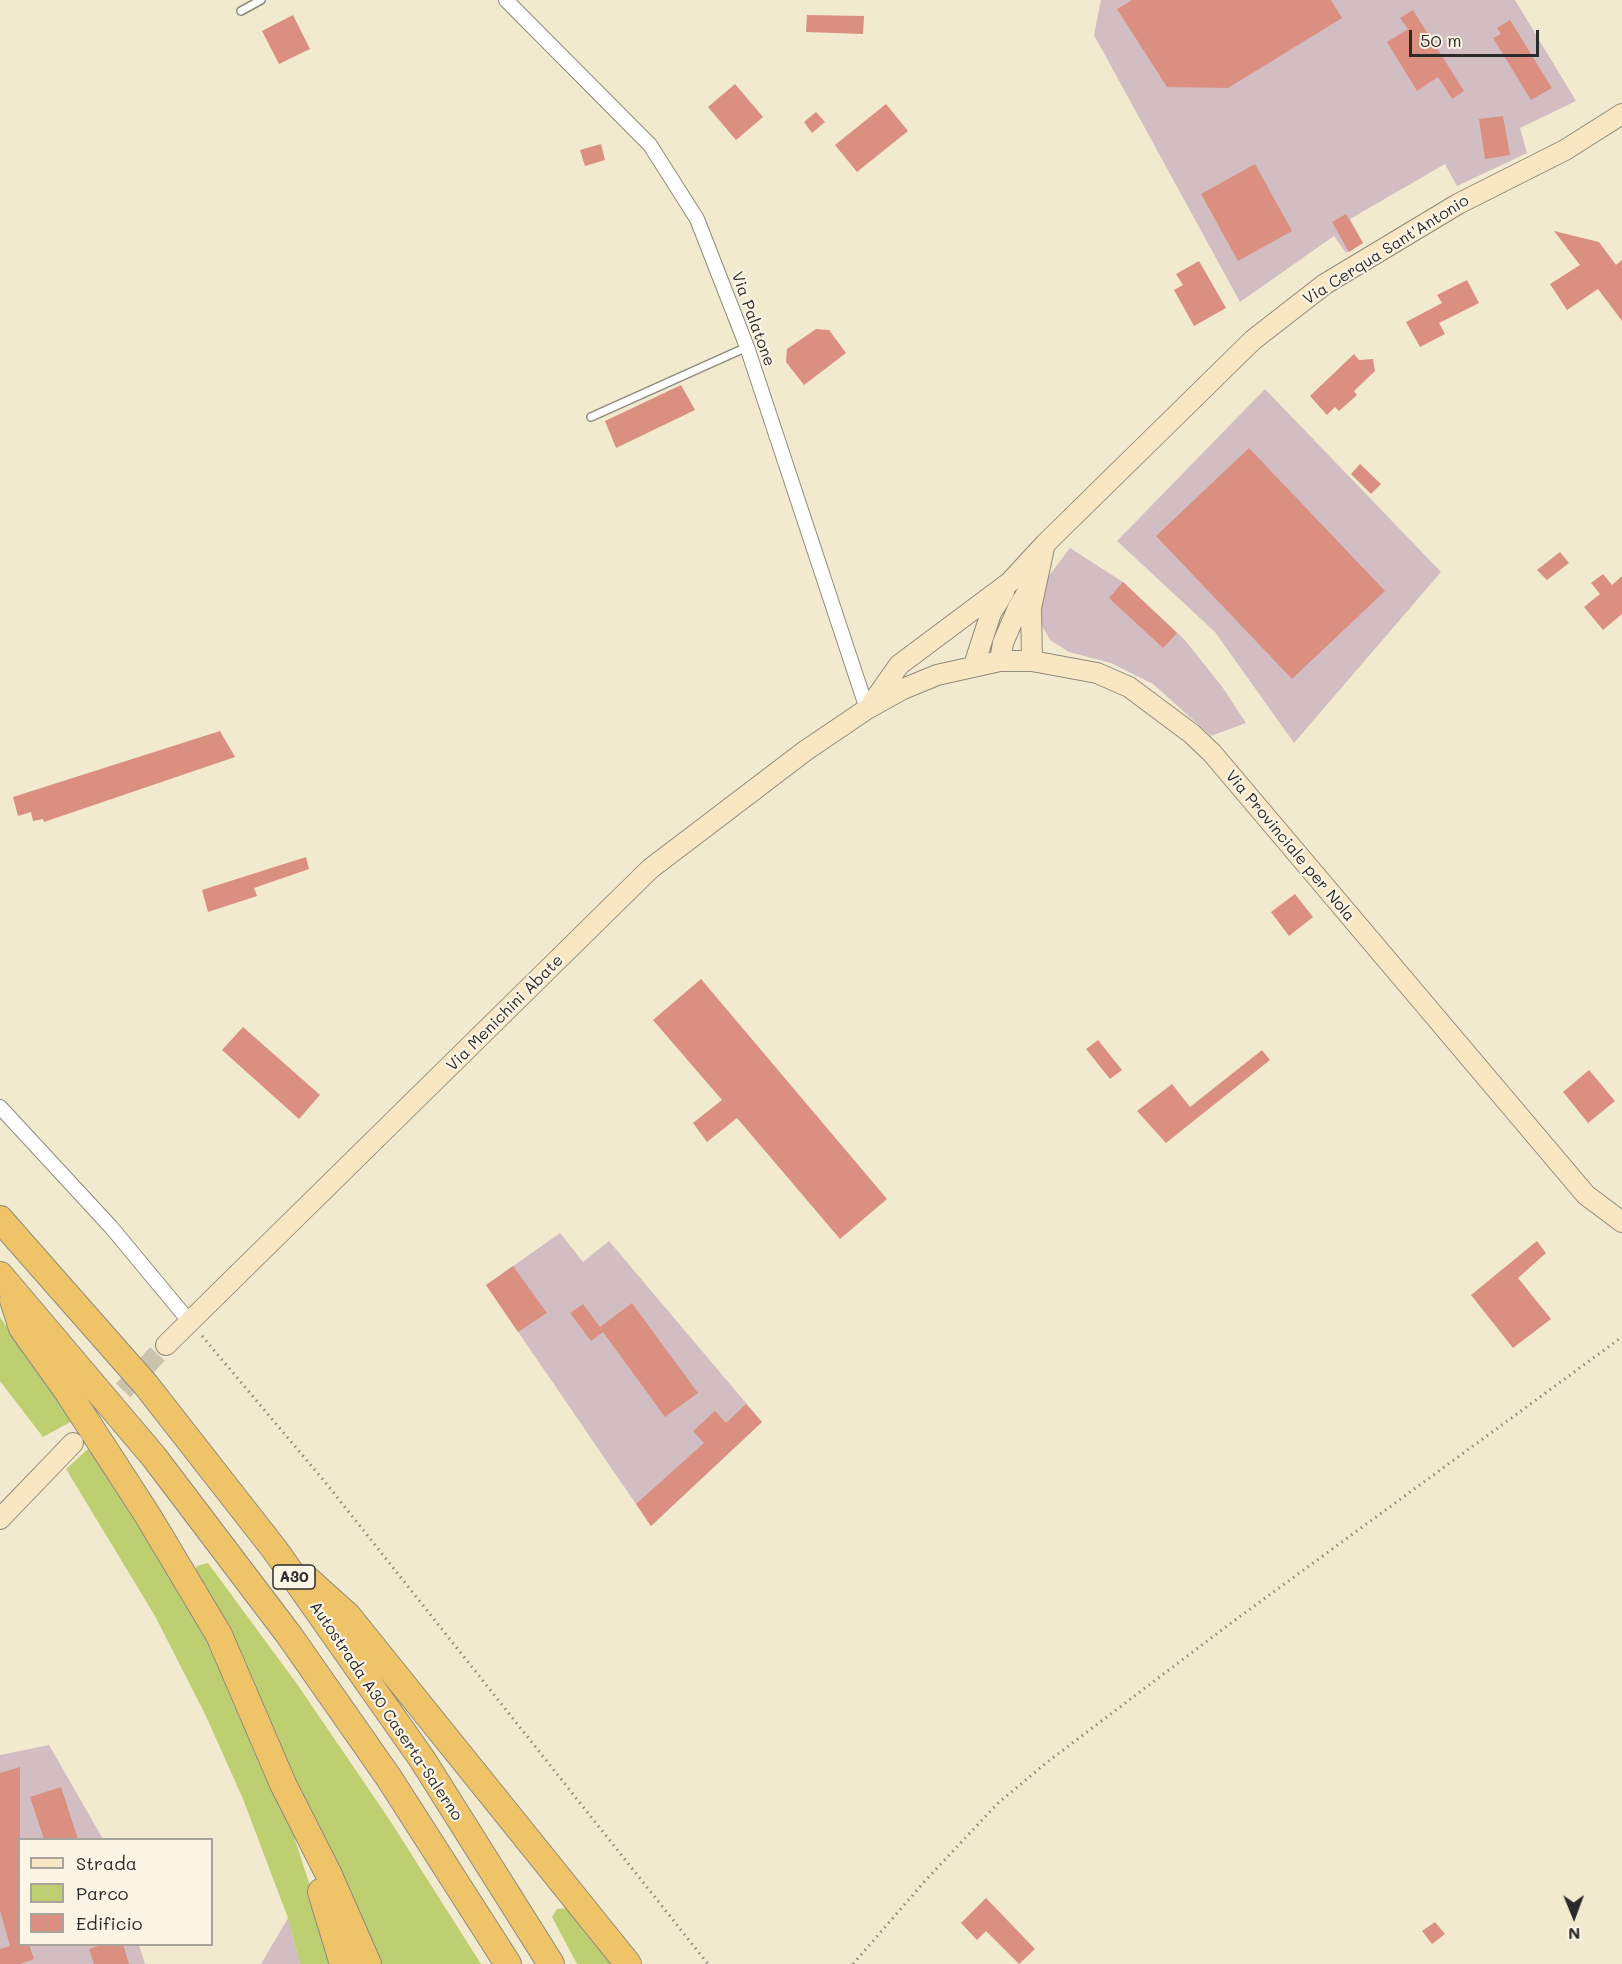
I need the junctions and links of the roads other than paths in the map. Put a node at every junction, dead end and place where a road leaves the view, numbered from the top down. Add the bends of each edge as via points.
1 (261, 0) edge
2 (506, 0) edge
3 (241, 11) dead end
4 (1622, 114) edge
5 (747, 347) junction
6 (591, 417) dead end
7 (1045, 544) junction
8 (1036, 578) junction
9 (1010, 582) junction
10 (1000, 661) junction
11 (1032, 661) junction
12 (974, 665) junction
13 (867, 710) junction
14 (0, 1107) edge
15 (0, 1219) edge
16 (1622, 1222) edge
17 (4, 1280) edge
18 (189, 1321) junction
19 (166, 1345) tunnel mouth
20 (73, 1443) tunnel mouth
21 (0, 1519) edge
22 (275, 1550) junction
23 (284, 1784) junction
24 (344, 1964) edge
25 (368, 1964) edge
26 (508, 1964) edge
27 (551, 1964) edge
28 (628, 1964) edge

1 - 3 lane
2 - 5 street, Via Palatone via 650,146 697,219
4 - 7 street, Via Cerqua Sant'Antonio via 1565,150 1458,204 1325,284 1237,355
5 - 6 lane
5 - 13 street, Via Palatone
7 - 8 street
7 - 9 street, Via Cerqua Sant'Antonio
8 - 10 street via 1018,608
8 - 11 street via 1031,608
9 - 12 street, Via Cerqua Sant'Antonio via 992,613
9 - 13 street, Via Cerqua Sant'Antonio via 899,665
10 - 11 street, Via Provinciale per Nola
10 - 12 street, Via Provinciale per Nola
11 - 16 street, Via Provinciale per Nola via 1097,674 1129,687 1212,753 1586,1196
12 - 13 street, Via Provinciale per Nola via 903,689
13 - 18 street, Via Menichini Abate via 805,751 650,869
14 - 18 street via 111,1227
15 - 22 highway, Autostrada A30 Caserta-Salerno / A30 via 146,1386
17 - 23 highway via 22,1328 148,1516 219,1635
17 - 26 highway, A30 via 154,1457 289,1635 389,1778
18 - 19 street, Via Menichini Abate
20 - 21 street
22 - 27 highway, Autostrada A30 Caserta-Salerno / A30 via 422,1759
22 - 28 highway via 348,1616
23 - 24 highway
23 - 25 highway

